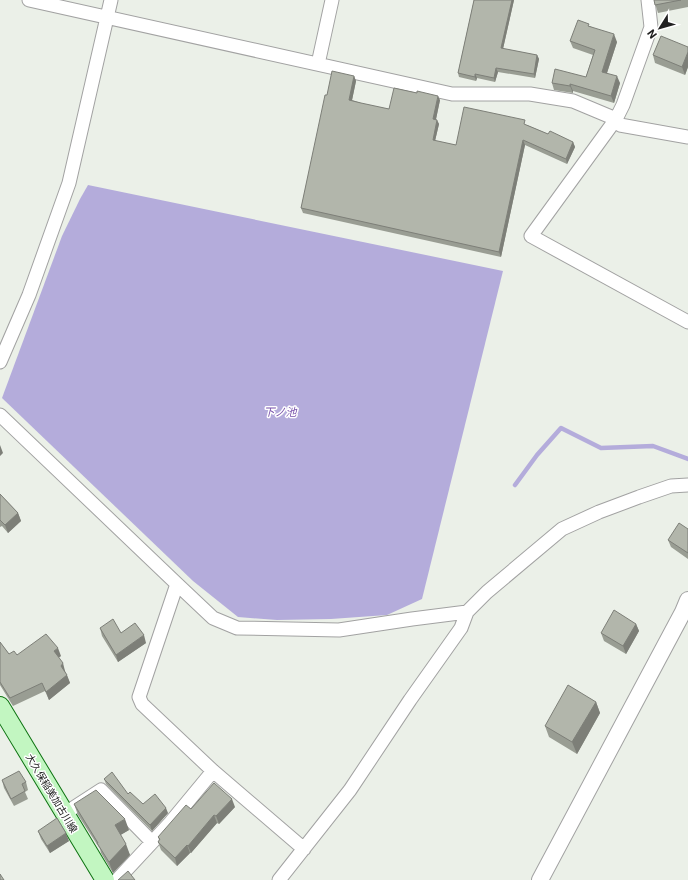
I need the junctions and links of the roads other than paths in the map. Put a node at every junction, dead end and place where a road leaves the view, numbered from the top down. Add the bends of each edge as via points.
1 (28, 0) edge
2 (111, 0) edge
3 (332, 0) edge
4 (648, 0) edge
5 (106, 18) junction
6 (318, 64) junction
7 (616, 119) junction
8 (688, 137) edge
9 (688, 322) edge
10 (0, 362) edge
11 (0, 415) edge
12 (688, 485) edge
13 (176, 584) junction
14 (686, 609) edge
15 (467, 612) junction
16 (0, 706) edge
17 (213, 771) junction
18 (64, 814) junction
19 (152, 842) junction
20 (304, 849) junction
21 (107, 880) edge
22 (279, 880) edge
23 (540, 880) edge

1 - 5 street
2 - 5 street
3 - 6 street
4 - 7 street via 651,27
5 - 6 street
5 - 10 street via 70,183 29,295
6 - 7 street via 452,94 530,94 573,101
7 - 8 street via 620,125
7 - 9 street via 531,236
11 - 13 street
12 - 15 street via 671,486 645,495 562,529
13 - 15 street via 213,618 237,628 339,630
13 - 17 street via 139,697 142,704
14 - 23 street
15 - 20 street via 461,628 350,790
16 - 18 main road, 大久保稲美加古川線
17 - 19 street
17 - 20 street
18 - 19 street via 101,790
18 - 21 main road, 大久保稲美加古川線
19 - 21 street
20 - 22 street

